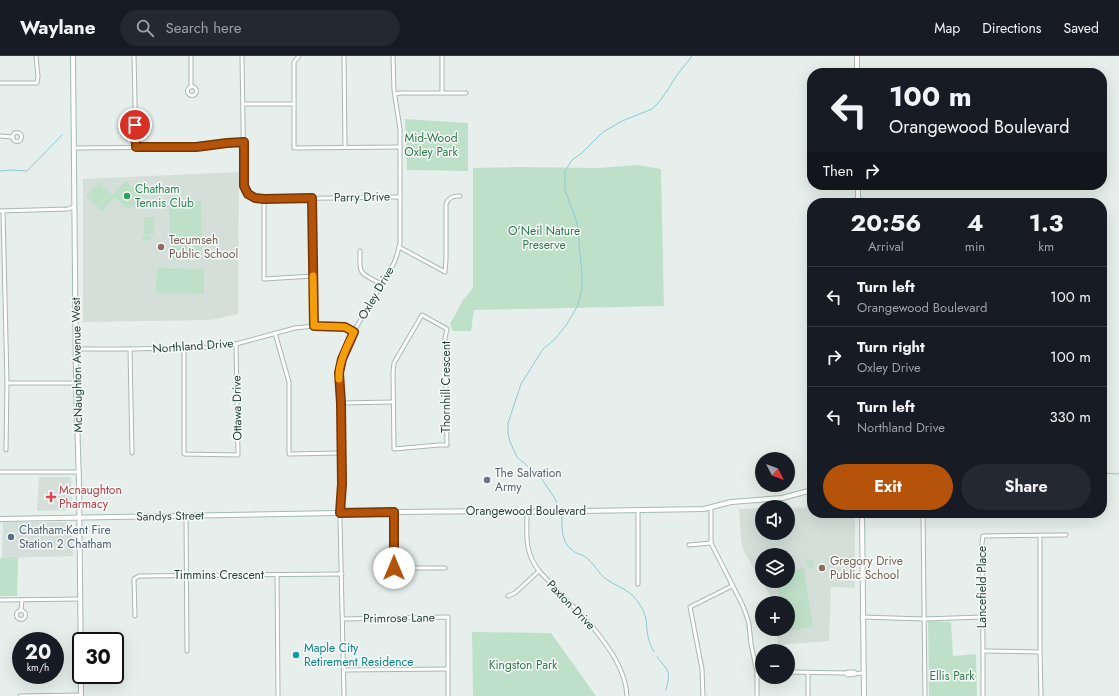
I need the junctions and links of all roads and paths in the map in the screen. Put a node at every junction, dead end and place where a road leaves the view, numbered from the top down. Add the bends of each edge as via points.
1 (36, 56) edge
2 (73, 56) edge
3 (134, 56) edge
4 (191, 56) edge
5 (242, 56) edge
6 (298, 56) edge
7 (344, 56) edge
8 (394, 56) edge
9 (442, 56) edge
10 (857, 56) edge
11 (857, 68) edge
12 (0, 83) edge
13 (191, 87) dead end
14 (442, 93) junction
15 (395, 94) junction
16 (466, 94) dead end
17 (243, 104) junction
18 (294, 104) junction
19 (0, 136) edge
20 (13, 137) dead end
21 (244, 142) junction
22 (400, 146) junction
23 (136, 147) junction
24 (345, 147) junction
25 (74, 148) junction
26 (460, 196) dead end
27 (400, 197) junction
28 (312, 198) junction
29 (264, 199) junction
30 (74, 207) junction
31 (2, 211) edge
32 (400, 247) junction
33 (360, 251) dead end
34 (0, 273) edge
35 (4, 273) junction
36 (313, 276) junction
37 (382, 284) junction
38 (314, 326) junction
39 (354, 332) junction
40 (275, 333) junction
41 (0, 336) edge
42 (5, 336) junction
43 (236, 344) junction
44 (184, 348) junction
45 (76, 349) junction
46 (130, 349) junction
47 (7, 383) junction
48 (76, 383) junction
49 (394, 402) junction
50 (341, 403) junction
51 (6, 450) dead end
52 (132, 453) dead end
53 (341, 453) junction
54 (0, 472) edge
55 (79, 472) junction
56 (807, 491) edge
57 (711, 508) junction
58 (638, 510) junction
59 (394, 512) junction
60 (527, 512) junction
61 (340, 513) junction
62 (186, 516) junction
63 (79, 518) junction
64 (862, 518) edge
65 (923, 518) edge
66 (0, 519) edge
67 (1040, 535) junction
68 (1066, 535) dead end
69 (711, 543) junction
70 (689, 545) dead end
71 (445, 568) dead end
72 (539, 572) junction
73 (342, 574) junction
74 (187, 575) junction
75 (277, 575) junction
76 (638, 584) dead end
77 (732, 586) junction
78 (508, 596) dead end
79 (80, 599) junction
80 (0, 600) edge
81 (22, 600) junction
82 (21, 610) dead end
83 (135, 616) dead end
84 (862, 617) junction
85 (982, 617) junction
86 (343, 619) junction
87 (924, 619) junction
88 (80, 632) edge
89 (187, 651) dead end
90 (983, 651) junction
91 (1040, 652) junction
92 (755, 663) edge
93 (447, 669) junction
94 (344, 670) junction
95 (795, 672) edge
96 (808, 672) junction
97 (863, 673) junction
98 (81, 684) edge
99 (757, 684) edge
100 (82, 695) edge
101 (20, 696) edge
102 (278, 696) edge
103 (344, 696) edge
104 (448, 696) edge
105 (627, 696) edge
106 (703, 696) edge
107 (757, 696) edge
108 (808, 696) edge
109 (864, 696) edge
110 (925, 696) edge
111 (983, 696) edge
112 (1041, 696) edge

1 - 12 street via 37,83
2 - 25 street, McNaughton Avenue West
3 - 23 street
4 - 13 street
5 - 17 street, Parry Drive
6 - 18 street via 294,62
7 - 24 street
8 - 15 street, Oxley Drive
9 - 14 street
10 - 11 street
14 - 15 street
14 - 16 street
15 - 22 street, Oxley Drive
17 - 18 street
17 - 21 street, Parry Drive
18 - 24 street via 294,148
19 - 20 street
21 - 23 street via 196,147
21 - 29 street, Parry Drive via 245,189 251,196
22 - 24 street
22 - 27 street, Oxley Drive
23 - 25 street
25 - 30 street, McNaughton Avenue West
26 - 32 street via 452,197 446,204 445,272
27 - 28 street, Parry Drive
27 - 32 street, Oxley Drive
28 - 29 street, Parry Drive
28 - 36 street
29 - 36 street via 264,279
30 - 31 street
30 - 45 street, McNaughton Avenue West
31 - 35 street
32 - 37 street, Oxley Drive
33 - 37 street via 359,266 362,274
34 - 35 street
35 - 42 street
36 - 38 street
37 - 39 street, Oxley Drive
38 - 39 street, Northland Drive via 345,327
38 - 40 street, Northland Drive
39 - 50 street, Oxley Drive via 339,373
40 - 43 street, Northland Drive
40 - 53 street via 289,382 289,454
41 - 42 street
42 - 47 street
43 - 44 street, Northland Drive
43 - 44 street, Ottawa Drive via 238,456 184,454
44 - 46 street, Northland Drive
45 - 46 street, Northland Drive
45 - 48 street, McNaughton Avenue West
46 - 52 street
47 - 48 street
47 - 51 street
48 - 55 street, McNaughton Avenue West
49 - 49 street, Thornhill Crescent via 394,450 447,445 447,329 422,315 394,363
49 - 50 street
50 - 53 street, Oxley Drive
53 - 61 street, Oxley Drive
54 - 55 street
55 - 63 street, McNaughton Avenue West
56 - 57 street, Orangewood Boulevard via 782,498 731,502
57 - 58 street, Orangewood Boulevard
57 - 69 street
58 - 60 street, Orangewood Boulevard
58 - 76 street
59 - 60 street, Orangewood Boulevard
59 - 61 street, Orangewood Boulevard
59 - 71 street via 394,568
60 - 72 street, Paxton Drive via 529,553 532,563
61 - 62 street, Sandys Street
61 - 73 street, Oxley Drive
62 - 63 street, Sandys Street
62 - 74 street
63 - 66 street, Sandys Street
63 - 79 street, McNaughton Avenue West
64 - 84 street
65 - 87 street
67 - 68 street
67 - 85 street, Lancefield Place via 983,536
67 - 91 street
69 - 70 street
69 - 77 street
72 - 78 street
72 - 105 street, Paxton Drive via 592,626 623,674
73 - 75 street, Timmins Crescent
73 - 86 street, Oxley Drive
74 - 75 street, Timmins Crescent
74 - 83 street, Timmins Crescent via 135,578
74 - 89 street
75 - 102 street
77 - 92 street via 746,614
77 - 106 street via 690,607 702,668
79 - 81 street
79 - 88 street, McNaughton Avenue West
80 - 81 street
81 - 82 street
84 - 87 street
84 - 97 street
85 - 87 street
85 - 90 street, Lancefield Place
86 - 93 street, Primrose Lane via 448,617
86 - 94 street, Oxley Drive
87 - 110 street
90 - 91 street
90 - 111 street, Lancefield Place
91 - 112 street
93 - 94 street
93 - 104 street, Primrose Lane
94 - 103 street, Oxley Drive
95 - 96 street
96 - 97 street via 848,675
96 - 108 street
97 - 109 street
98 - 100 street, McNaughton Avenue West
99 - 107 street
100 - 101 street

